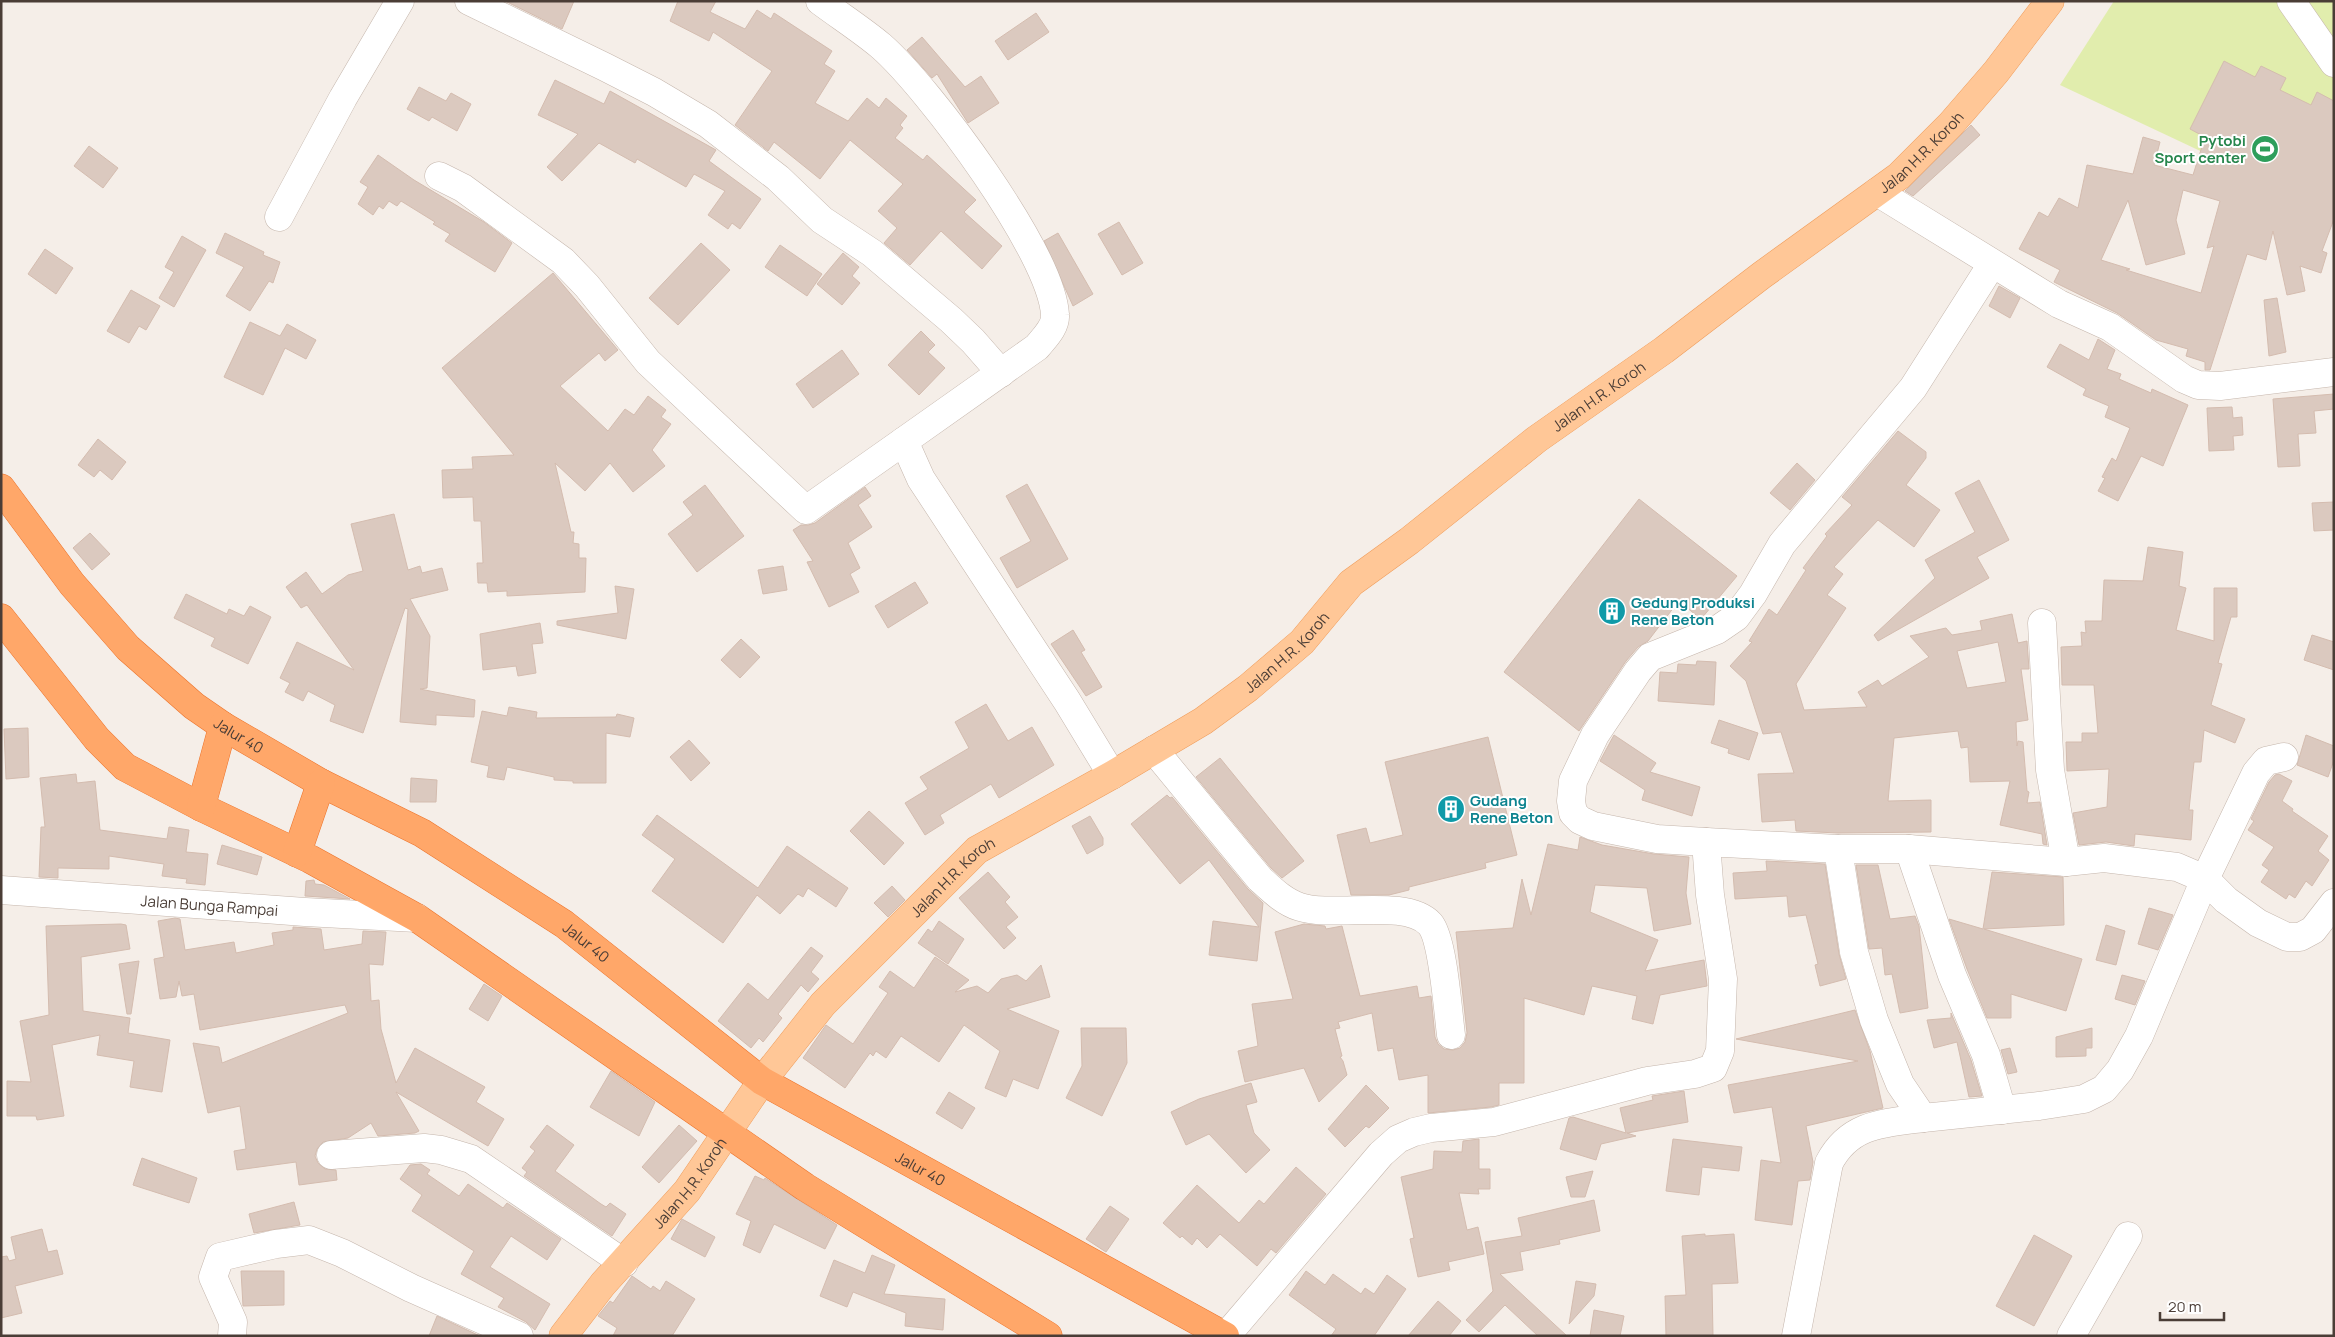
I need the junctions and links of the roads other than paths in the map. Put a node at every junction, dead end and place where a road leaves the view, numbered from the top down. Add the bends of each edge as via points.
1 (400, 1) edge
2 (469, 1) edge
3 (820, 1) edge
4 (2050, 1) edge
5 (2291, 1) edge
6 (2334, 63) edge
7 (439, 176) dead end
8 (1877, 192) junction
9 (279, 217) dead end
10 (1992, 264) junction
11 (2334, 372) edge
12 (1001, 373) junction
13 (904, 442) junction
14 (1, 488) edge
15 (1, 618) edge
16 (2042, 623) dead end
17 (223, 726) junction
18 (1154, 750) junction
19 (2284, 757) dead end
20 (1112, 775) junction
21 (321, 784) junction
22 (201, 807) junction
23 (1706, 842) junction
24 (1838, 849) junction
25 (1908, 849) junction
26 (297, 853) junction
27 (2066, 862) junction
28 (2204, 879) junction
29 (1, 890) edge
30 (2334, 903) edge
31 (417, 918) junction
32 (1451, 1035) dead end
33 (762, 1080) junction
34 (2002, 1110) junction
35 (1923, 1118) junction
36 (726, 1131) junction
37 (331, 1155) dead end
38 (2128, 1236) dead end
39 (624, 1263) junction
40 (232, 1336) edge
41 (519, 1336) edge
42 (563, 1336) edge
43 (1048, 1336) edge
44 (1226, 1336) edge
45 (1796, 1336) edge
46 (2071, 1336) edge

1 - 9 street
2 - 12 street via 621,75 708,124 778,178 822,220 872,253 951,320
3 - 12 street via 882,47 938,107 1012,215 1045,278 1056,316 1050,332 1037,347
4 - 8 main road, Jalan H.R. Koroh via 1951,124 1899,176
5 - 6 street
7 - 13 street via 463,188 563,261 648,362 806,510
8 - 10 street
8 - 18 main road, Jalan H.R. Koroh via 1762,274 1664,350 1537,439 1351,583 1302,642 1248,688 1203,721
10 - 11 street via 2060,304 2110,327 2184,379 2198,385 2220,386
10 - 23 street via 1913,388 1782,544 1736,617 1717,630 1650,657 1595,735 1573,781 1573,813 1580,820 1593,826 1657,839
12 - 13 street
13 - 20 street via 921,479
14 - 17 highway, Jalur 40 via 72,584 128,648 174,690
15 - 22 highway via 97,739 125,767
16 - 27 street via 2050,770
17 - 21 highway, Jalur 40
17 - 22 highway
18 - 20 main road, Jalan H.R. Koroh
18 - 32 street via 1260,879 1278,896 1300,908 1334,912 1389,910 1419,916 1430,924 1438,940
19 - 28 street via 2266,761 2256,773
20 - 33 main road, Jalan H.R. Koroh via 977,850 823,1004
21 - 26 highway
21 - 33 highway, Jalur 40 via 422,833 564,924
22 - 26 highway
23 - 24 street
23 - 44 street via 1723,979 1720,1051 1713,1068 1648,1081 1494,1122 1431,1128 1398,1139 1381,1154
24 - 25 street
24 - 35 street via 1854,952 1874,1020 1900,1084
25 - 27 street
25 - 34 street via 1952,974 1986,1055
26 - 31 highway
27 - 28 street via 2119,859 2177,867
28 - 30 street via 2258,923 2286,937 2300,937 2313,930
28 - 34 street via 2139,1036 2120,1070 2104,1090 2084,1099
29 - 31 street, Jalan Bunga Rampai
31 - 36 highway
33 - 36 main road, Jalan H.R. Koroh
33 - 44 highway, Jalur 40
34 - 35 street
35 - 45 street via 1862,1129 1836,1148 1829,1164
36 - 39 main road, Jalan H.R. Koroh via 687,1191
36 - 43 highway via 805,1187
37 - 39 street via 424,1148 470,1159
38 - 46 street
39 - 42 main road, Jalan H.R. Koroh via 603,1284
40 - 41 street via 233,1322 213,1277 220,1257 309,1240

